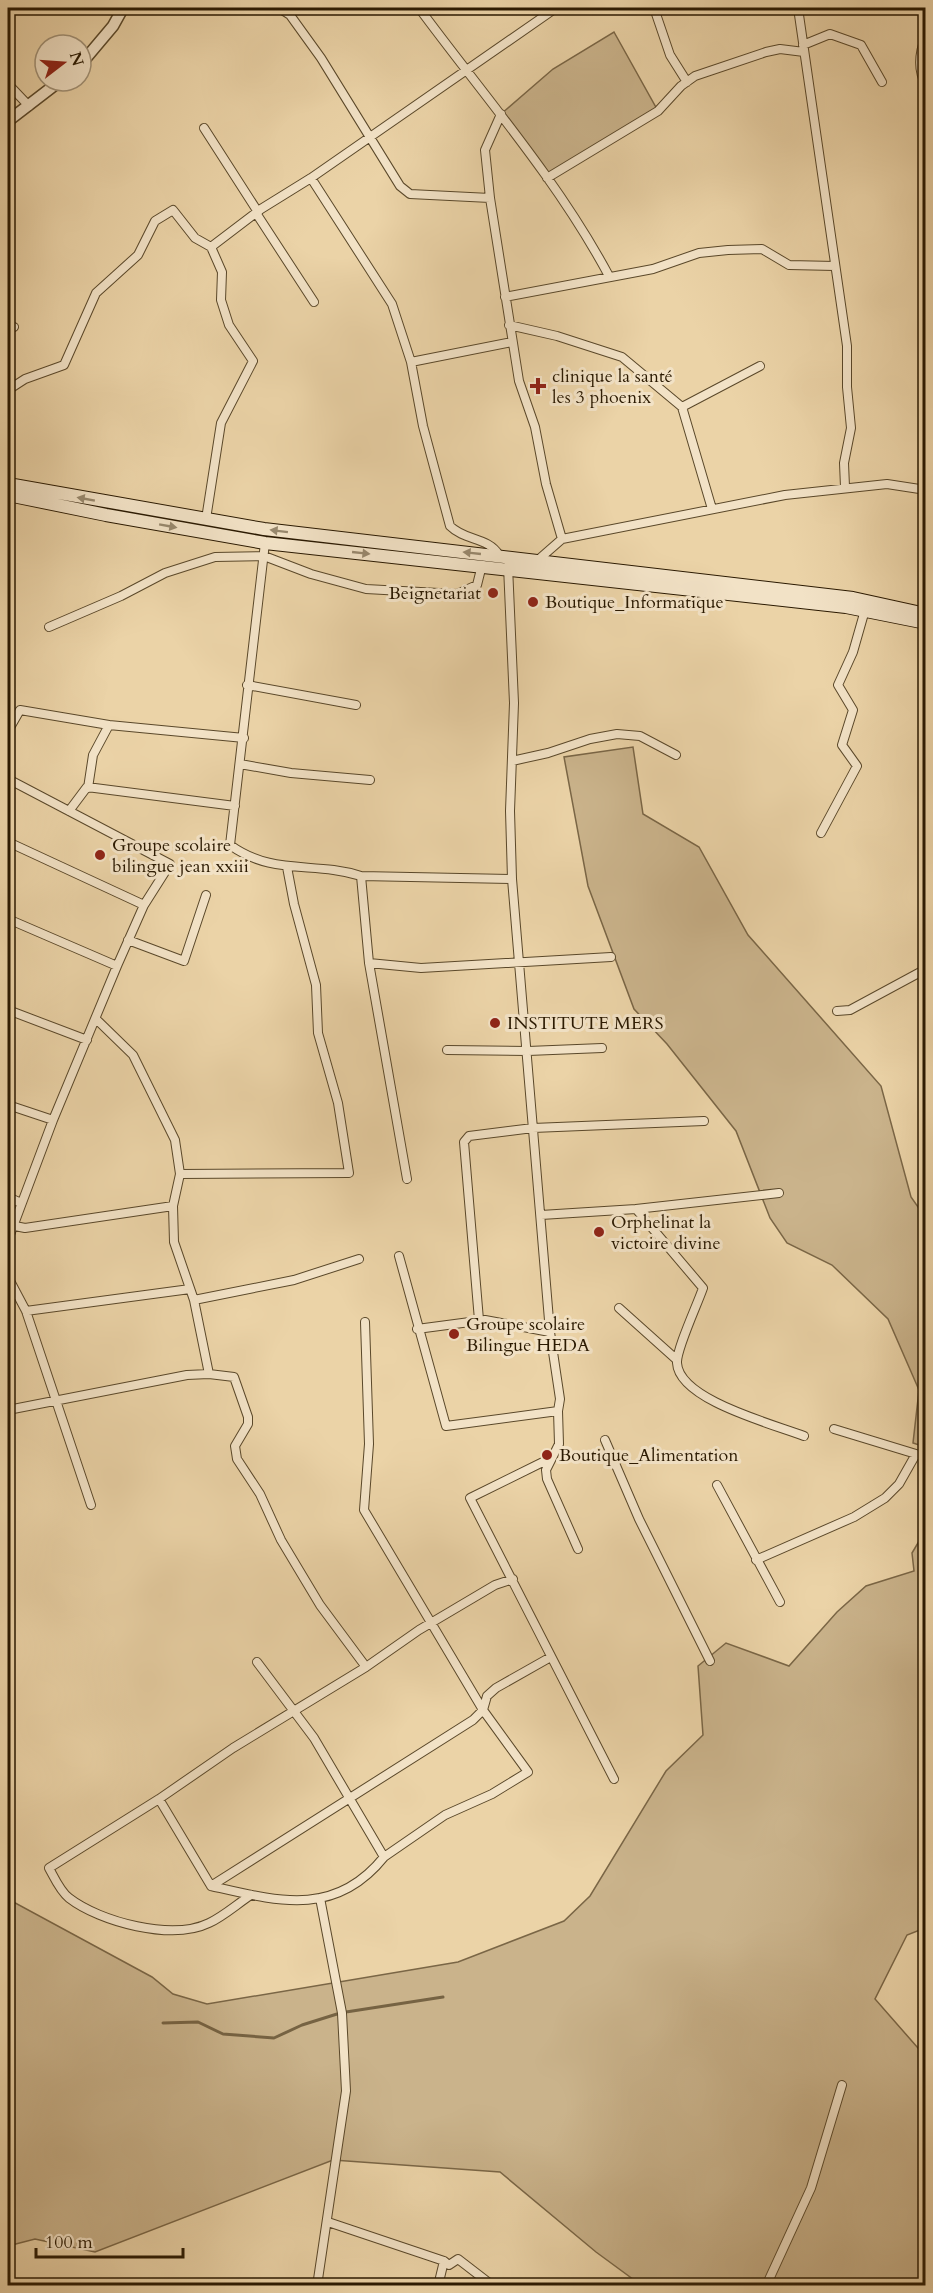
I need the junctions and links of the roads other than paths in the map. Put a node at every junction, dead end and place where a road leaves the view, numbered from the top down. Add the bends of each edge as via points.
1 (123, 8) edge
2 (279, 8) edge
3 (419, 8) edge
4 (556, 8) edge
5 (654, 8) edge
6 (798, 8) edge
7 (926, 36) edge
8 (804, 49) junction
9 (93, 50) edge
10 (467, 70) junction
11 (687, 82) junction
12 (882, 82) dead end
13 (8, 84) edge
14 (926, 85) edge
15 (45, 93) edge
16 (29, 106) junction
17 (501, 114) junction
18 (8, 121) edge
19 (204, 128) dead end
20 (370, 135) junction
21 (311, 178) junction
22 (547, 178) junction
23 (490, 198) junction
24 (257, 212) junction
25 (211, 247) junction
26 (835, 266) junction
27 (609, 276) junction
28 (505, 297) junction
29 (314, 302) dead end
30 (509, 325) junction
31 (512, 342) junction
32 (411, 362) junction
33 (760, 366) dead end
34 (8, 390) edge
35 (682, 407) junction
36 (8, 483) edge
37 (845, 487) junction
38 (926, 490) edge
39 (8, 495) edge
40 (712, 509) junction
41 (206, 519) junction
42 (562, 539) junction
43 (265, 543) junction
44 (264, 556) junction
45 (505, 560) junction
46 (538, 560) junction
47 (482, 565) junction
48 (865, 610) junction
49 (926, 614) edge
50 (926, 623) edge
51 (49, 627) dead end
52 (247, 685) junction
53 (356, 705) dead end
54 (109, 725) junction
55 (8, 731) edge
56 (244, 738) junction
57 (676, 755) dead end
58 (512, 761) junction
59 (240, 764) junction
60 (8, 779) edge
61 (370, 780) dead end
62 (88, 788) junction
63 (235, 806) junction
64 (69, 811) junction
65 (821, 833) dead end
66 (8, 842) edge
67 (287, 867) junction
68 (361, 876) junction
69 (512, 879) junction
70 (206, 895) dead end
71 (144, 905) junction
72 (8, 919) edge
73 (129, 940) junction
74 (611, 957) dead end
75 (369, 963) junction
76 (521, 963) junction
77 (117, 966) junction
78 (926, 969) edge
79 (8, 1010) edge
80 (837, 1011) dead end
81 (96, 1019) junction
82 (87, 1040) junction
83 (602, 1048) dead end
84 (447, 1050) dead end
85 (528, 1051) junction
86 (8, 1105) edge
87 (53, 1120) junction
88 (704, 1121) dead end
89 (533, 1128) junction
90 (180, 1174) junction
91 (407, 1179) dead end
92 (779, 1193) dead end
93 (8, 1197) edge
94 (21, 1203) junction
95 (174, 1206) junction
96 (636, 1209) junction
97 (541, 1215) junction
98 (15, 1226) junction
99 (8, 1240) edge
100 (399, 1257) dead end
101 (358, 1259) dead end
102 (8, 1276) edge
103 (190, 1289) junction
104 (194, 1300) junction
105 (619, 1308) dead end
106 (26, 1311) junction
107 (479, 1320) junction
108 (365, 1322) dead end
109 (417, 1329) junction
110 (550, 1332) junction
111 (676, 1360) junction
112 (209, 1374) junction
113 (57, 1399) junction
114 (8, 1410) edge
115 (558, 1411) junction
116 (834, 1429) dead end
117 (804, 1436) dead end
118 (605, 1440) dead end
119 (551, 1458) junction
120 (717, 1485) dead end
121 (91, 1505) dead end
122 (578, 1549) dead end
123 (756, 1560) junction
124 (513, 1579) junction
125 (780, 1602) dead end
126 (431, 1624) junction
127 (549, 1658) junction
128 (710, 1661) dead end
129 (257, 1662) dead end
130 (366, 1667) junction
131 (483, 1710) junction
132 (295, 1712) junction
133 (614, 1779) dead end
134 (350, 1798) junction
135 (159, 1799) junction
136 (384, 1857) junction
137 (211, 1886) junction
138 (251, 1895) junction
139 (320, 1898) junction
140 (842, 2085) dead end
141 (328, 2222) junction
142 (444, 2261) junction
143 (156, 2286) edge
144 (179, 2286) edge
145 (317, 2286) edge
146 (438, 2286) edge
147 (493, 2286) edge
148 (766, 2286) edge

1 - 9 street
2 - 20 street via 290,15 321,58
3 - 10 street
4 - 10 street
5 - 11 street via 670,55
6 - 8 street
7 - 14 street via 920,74
8 - 11 street via 766,52 711,69
8 - 12 street via 830,34 861,45
8 - 26 street
10 - 17 street
10 - 20 street
11 - 22 street via 658,111
13 - 16 street
15 - 16 street
16 - 18 street
17 - 22 street
17 - 23 street via 485,150
19 - 24 street
20 - 21 street
20 - 23 street via 400,186 410,194
21 - 24 street
21 - 32 street via 392,304
22 - 27 street
23 - 28 street
24 - 25 street
24 - 29 street
25 - 34 street via 195,238 173,210 154,221 138,255 96,292 64,365 25,379
25 - 41 street via 222,272 221,300 229,324 253,361 221,423
26 - 27 street via 789,265 757,248 699,252 653,269
26 - 37 street via 848,346 851,428 844,463
27 - 28 street
28 - 30 street
30 - 31 street
30 - 35 street via 622,357
31 - 32 street
31 - 42 street
32 - 45 street via 423,426 450,526 492,545
33 - 35 street
35 - 40 street
41 -> 36 main road
37 - 38 street via 888,484
37 - 40 street
39 -> 43 main road
40 - 42 street
45 -> 41 main road
42 - 46 street
43 - 44 street
43 -> 47 main road
44 - 47 street via 366,589 457,594 477,585
44 - 51 street via 215,557 165,573
44 - 52 street
45 - 46 main road
45 - 47 main road
45 - 48 main road
45 - 58 street via 513,642
46 - 49 main road via 853,598
48 - 50 main road
48 - 65 street via 838,685 853,710 842,745 857,765
52 - 53 street
52 - 56 street
54 - 55 street via 20,710
54 - 56 street
54 - 62 street via 93,755
56 - 59 street
57 - 58 street via 639,736 617,734
58 - 69 street
59 - 61 street
59 - 63 street
60 - 64 street
62 - 63 street
62 - 64 street
63 - 67 street via 230,845 255,861
64 - 71 street via 170,864
66 - 71 street
67 - 68 street via 330,868
67 - 90 street via 316,985 318,1033 338,1102 349,1173
68 - 69 street
68 - 75 street
69 - 76 street
70 - 73 street via 184,961
71 - 73 street
72 - 77 street
73 - 77 street
74 - 76 street
75 - 76 street via 414,968
75 - 91 street
76 - 85 street
77 - 81 street
78 - 80 street via 850,1010
79 - 82 street
81 - 82 street
81 - 90 street via 133,1055 175,1140
82 - 87 street
83 - 85 street
84 - 85 street
85 - 89 street
86 - 87 street
87 - 94 street
88 - 89 street
89 - 97 street
89 - 107 street via 470,1136 464,1142
90 - 95 street
92 - 96 street
93 - 94 street
94 - 98 street
95 - 98 street via 25,1228
95 - 103 street via 174,1242
96 - 97 street
96 - 111 street via 703,1288
97 - 110 street
98 - 99 street
100 - 109 street
101 - 104 street via 294,1280
102 - 106 street
103 - 104 street
103 - 106 street
104 - 112 street
105 - 111 street
106 - 113 street
107 - 109 street
107 - 110 street
108 - 126 street via 369,1444 364,1510
109 - 115 street via 446,1426
110 - 115 street via 560,1399
111 - 117 street via 680,1375 700,1396
112 - 113 street
112 - 130 street via 231,1375 237,1380 248,1424 234,1446 237,1459 320,1605
113 - 114 street
113 - 121 street
115 - 119 street via 560,1444
116 - 123 street via 916,1454 899,1484 885,1498 854,1517
118 - 128 street via 639,1519
119 - 122 street via 547,1479
119 - 124 street via 470,1498
120 - 123 street
123 - 125 street
124 - 126 street
124 - 127 street
126 - 130 street
126 - 131 street
127 - 131 street via 496,1688 487,1696
127 - 133 street
129 - 132 street
130 - 132 street
131 - 134 street via 425,1752
131 - 136 street via 528,1772 445,1815
132 - 134 street
132 - 135 street
134 - 136 street
134 - 137 street
135 - 137 street
135 - 138 street via 49,1868 66,1896 90,1912 173,1931 208,1923
136 - 139 street via 333,1897
137 - 138 street
138 - 139 street via 279,1901
139 - 141 street via 342,2013 346,2091
140 - 148 street via 811,2188
141 - 142 street
141 - 145 street
142 - 146 street
142 - 147 street via 449,2265 459,2259
143 - 144 street

